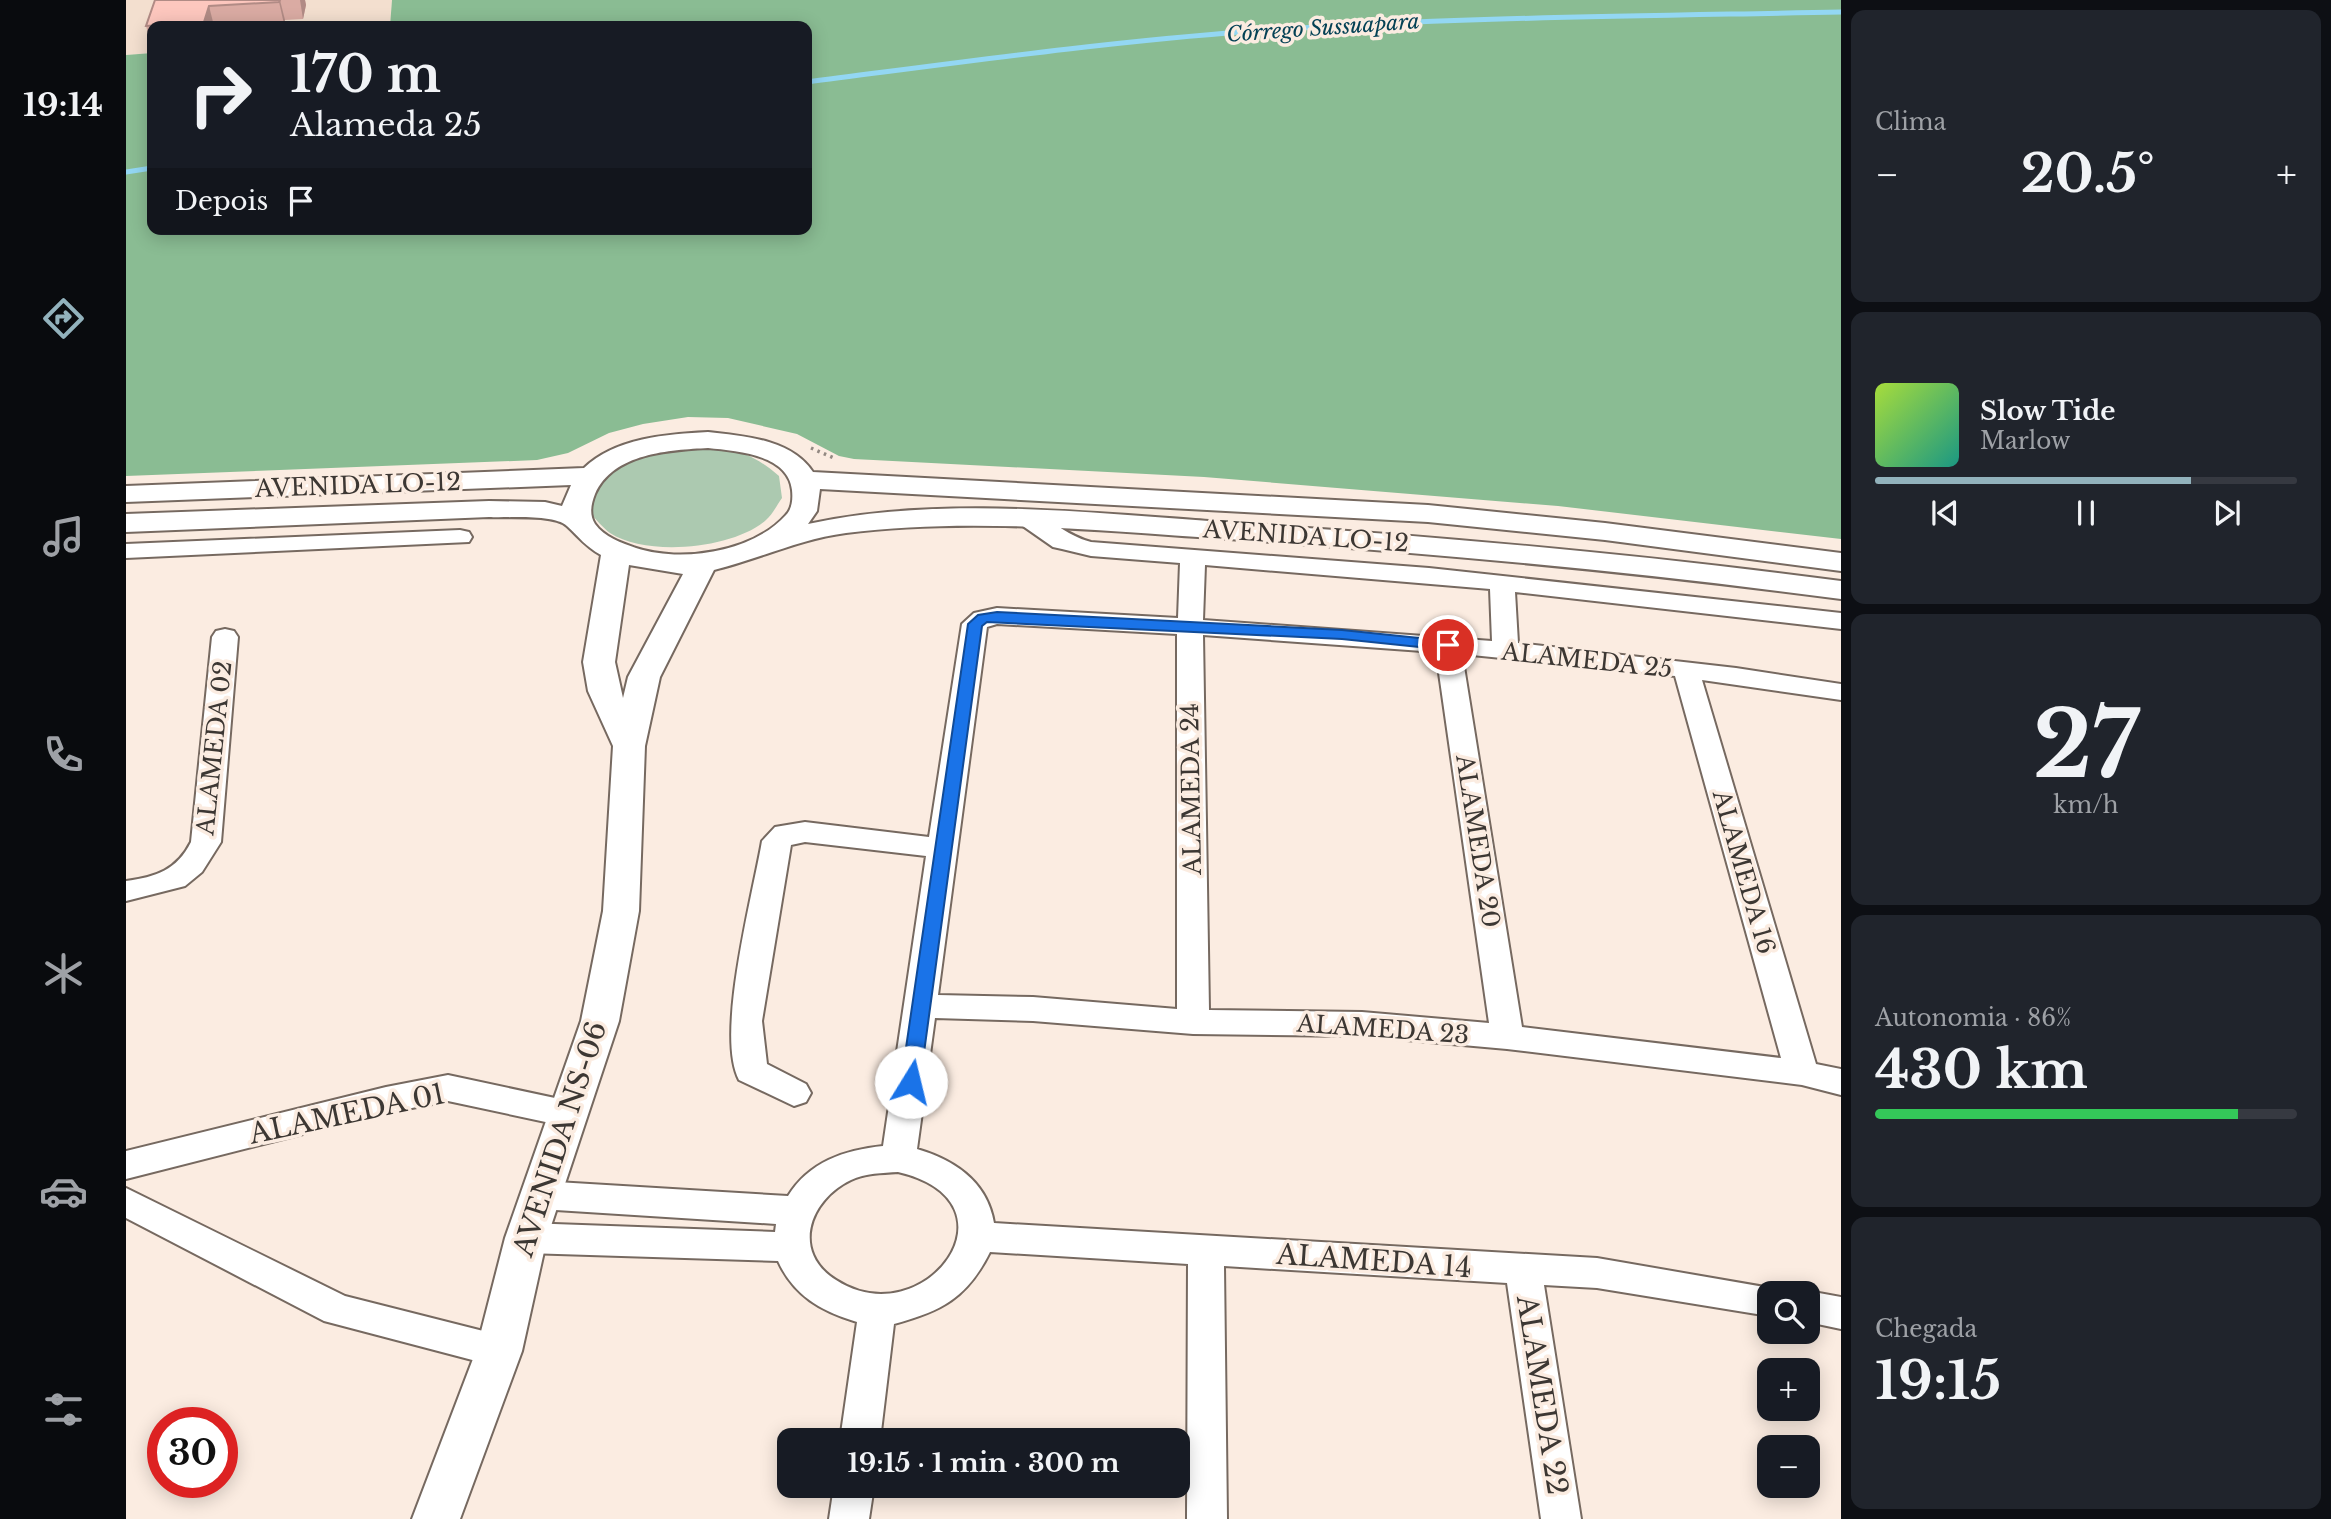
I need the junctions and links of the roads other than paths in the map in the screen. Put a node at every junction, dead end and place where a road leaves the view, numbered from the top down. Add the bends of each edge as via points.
1 (591, 476) junction
2 (805, 480) junction
3 (126, 494) edge
4 (576, 517) junction
5 (1028, 519) junction
6 (126, 523) edge
7 (460, 537) dead end
8 (771, 541) junction
9 (126, 551) edge
10 (616, 552) junction
11 (1193, 557) junction
12 (1841, 562) edge
13 (703, 564) junction
14 (1502, 583) junction
15 (1841, 590) edge
16 (1841, 621) edge
17 (1190, 626) junction
18 (225, 637) dead end
19 (1448, 645) junction
20 (1505, 651) junction
21 (1686, 670) junction
22 (1841, 692) edge
23 (629, 747) junction
24 (943, 848) junction
25 (126, 891) edge
26 (923, 1006) junction
27 (1193, 1021) junction
28 (1507, 1037) junction
29 (1802, 1073) junction
30 (1841, 1082) edge
31 (794, 1093) dead end
32 (569, 1114) junction
33 (898, 1158) junction
34 (126, 1165) edge
35 (540, 1195) junction
36 (126, 1202) edge
37 (795, 1211) junction
38 (978, 1237) junction
39 (526, 1238) junction
40 (791, 1247) junction
41 (1206, 1249) junction
42 (1523, 1270) junction
43 (1757, 1299) edge
44 (1820, 1309) edge
45 (877, 1311) junction
46 (1841, 1313) edge
47 (499, 1351) junction
48 (862, 1428) edge
49 (852, 1498) edge
50 (436, 1519) edge
51 (849, 1519) edge
52 (1207, 1519) edge
53 (1561, 1519) edge

1 - 2 street via 641,449 708,440 769,452 791,464
1 - 3 street, AVENIDA LO-12
1 - 4 street via 576,496
2 - 8 street via 808,496 803,512
2 - 12 street, AVENIDA LO-12 via 1540,522
4 - 6 street, AVENIDA LO-12 via 545,510 489,509
4 - 10 street via 583,531
5 - 8 street, AVENIDA LO-12 via 907,518 842,525
5 - 11 street via 1062,542 1091,549
5 - 15 street, AVENIDA LO-12 via 1430,544 1670,567
7 - 9 street
8 - 13 street, AVENIDA LO-12
10 - 13 street via 643,560
10 - 23 street, AVENIDA NS-06 via 599,662 604,691
11 - 14 street
11 - 17 street, ALAMEDA 24
13 - 23 street, AVENIDA NS-06 via 644,677
14 - 16 street
14 - 20 street
17 - 19 street, ALAMEDA 25
17 - 24 street, ALAMEDA 25 via 997,616 975,624
17 - 27 street, ALAMEDA 24
18 - 25 street, ALAMEDA 02 via 206,842 196,864 165,886
19 - 20 street, ALAMEDA 25
19 - 28 street, ALAMEDA 20
20 - 21 street, ALAMEDA 25
21 - 22 street, ALAMEDA 25
21 - 29 street, ALAMEDA 16
23 - 32 street, AVENIDA NS-06 via 621,911 600,1021
24 - 26 street
24 - 31 street via 805,832 785,834 777,841 746,1021 751,1071
26 - 27 street, ALAMEDA 23
26 - 33 street
27 - 28 street, ALAMEDA 23 via 1362,1024
28 - 29 street, ALAMEDA 23
29 - 30 street, ALAMEDA 23
32 - 34 street, ALAMEDA 01 via 448,1088
32 - 35 street, AVENIDA NS-06
33 - 37 street via 862,1161 834,1172 810,1189
33 - 38 street via 946,1175 965,1192 975,1214
35 - 37 street
35 - 39 street, AVENIDA NS-06
36 - 47 street via 337,1310
37 - 40 street
38 - 41 street, ALAMEDA 14
38 - 45 street via 970,1261 953,1283 928,1298
39 - 40 street
39 - 47 street, AVENIDA NS-06
40 - 45 street via 800,1269 817,1288 840,1301
41 - 42 street, ALAMEDA 14
41 - 52 street
42 - 43 street, ALAMEDA 14 via 1597,1273
42 - 53 street, ALAMEDA 22
44 - 46 street
45 - 48 street
47 - 50 street, AVENIDA NS-06
49 - 51 street

